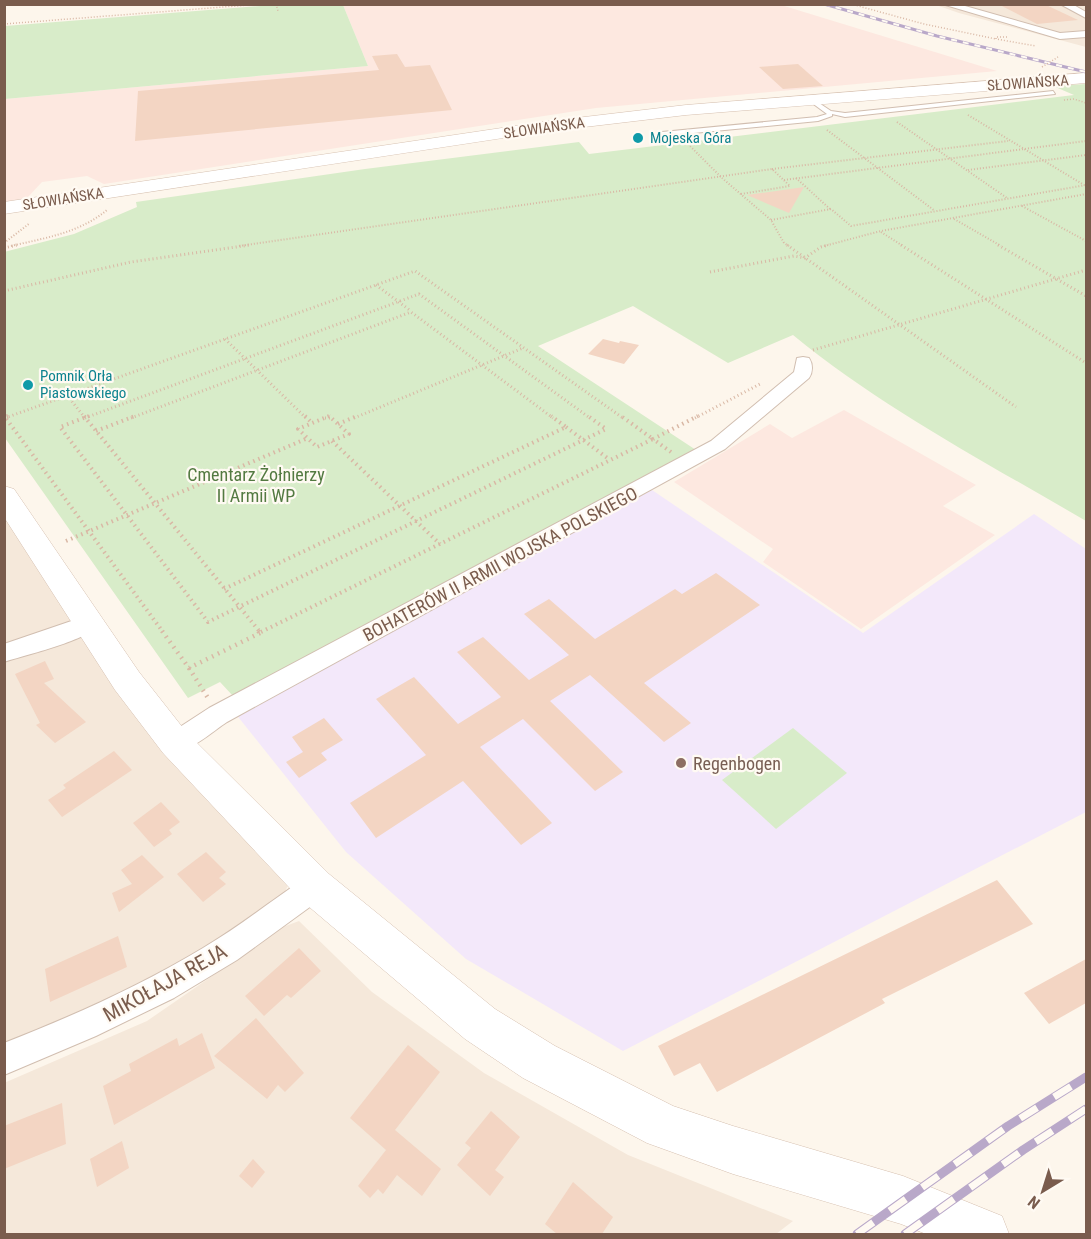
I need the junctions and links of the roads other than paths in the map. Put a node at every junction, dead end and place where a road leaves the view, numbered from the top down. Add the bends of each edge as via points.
1 (946, 4) edge
2 (1064, 4) edge
3 (1086, 15) edge
4 (1086, 34) edge
5 (1080, 79) edge
6 (1053, 93) dead end
7 (810, 99) junction
8 (829, 112) junction
9 (662, 134) dead end
10 (4, 208) edge
11 (803, 362) road end
12 (4, 495) edge
13 (89, 623) junction
14 (4, 653) edge
15 (175, 743) junction
16 (315, 887) junction
17 (4, 1059) edge
18 (984, 1234) edge

1 - 4 street via 1060,36
2 - 3 street
5 - 7 street, SŁOWIAŃSKA
6 - 8 lane via 846,115
7 - 8 lane
7 - 10 street, SŁOWIAŃSKA via 542,127
8 - 9 lane via 827,117
11 - 15 street, BOHATERÓW II ARMII WOJSKA POLSKIEGO via 803,374 718,445 218,715
12 - 13 street
13 - 14 street
13 - 15 street
15 - 16 street
16 - 17 street, MIKOŁAJA REJA via 179,979 81,1029
16 - 18 street via 480,1024 603,1096 664,1126 903,1200

